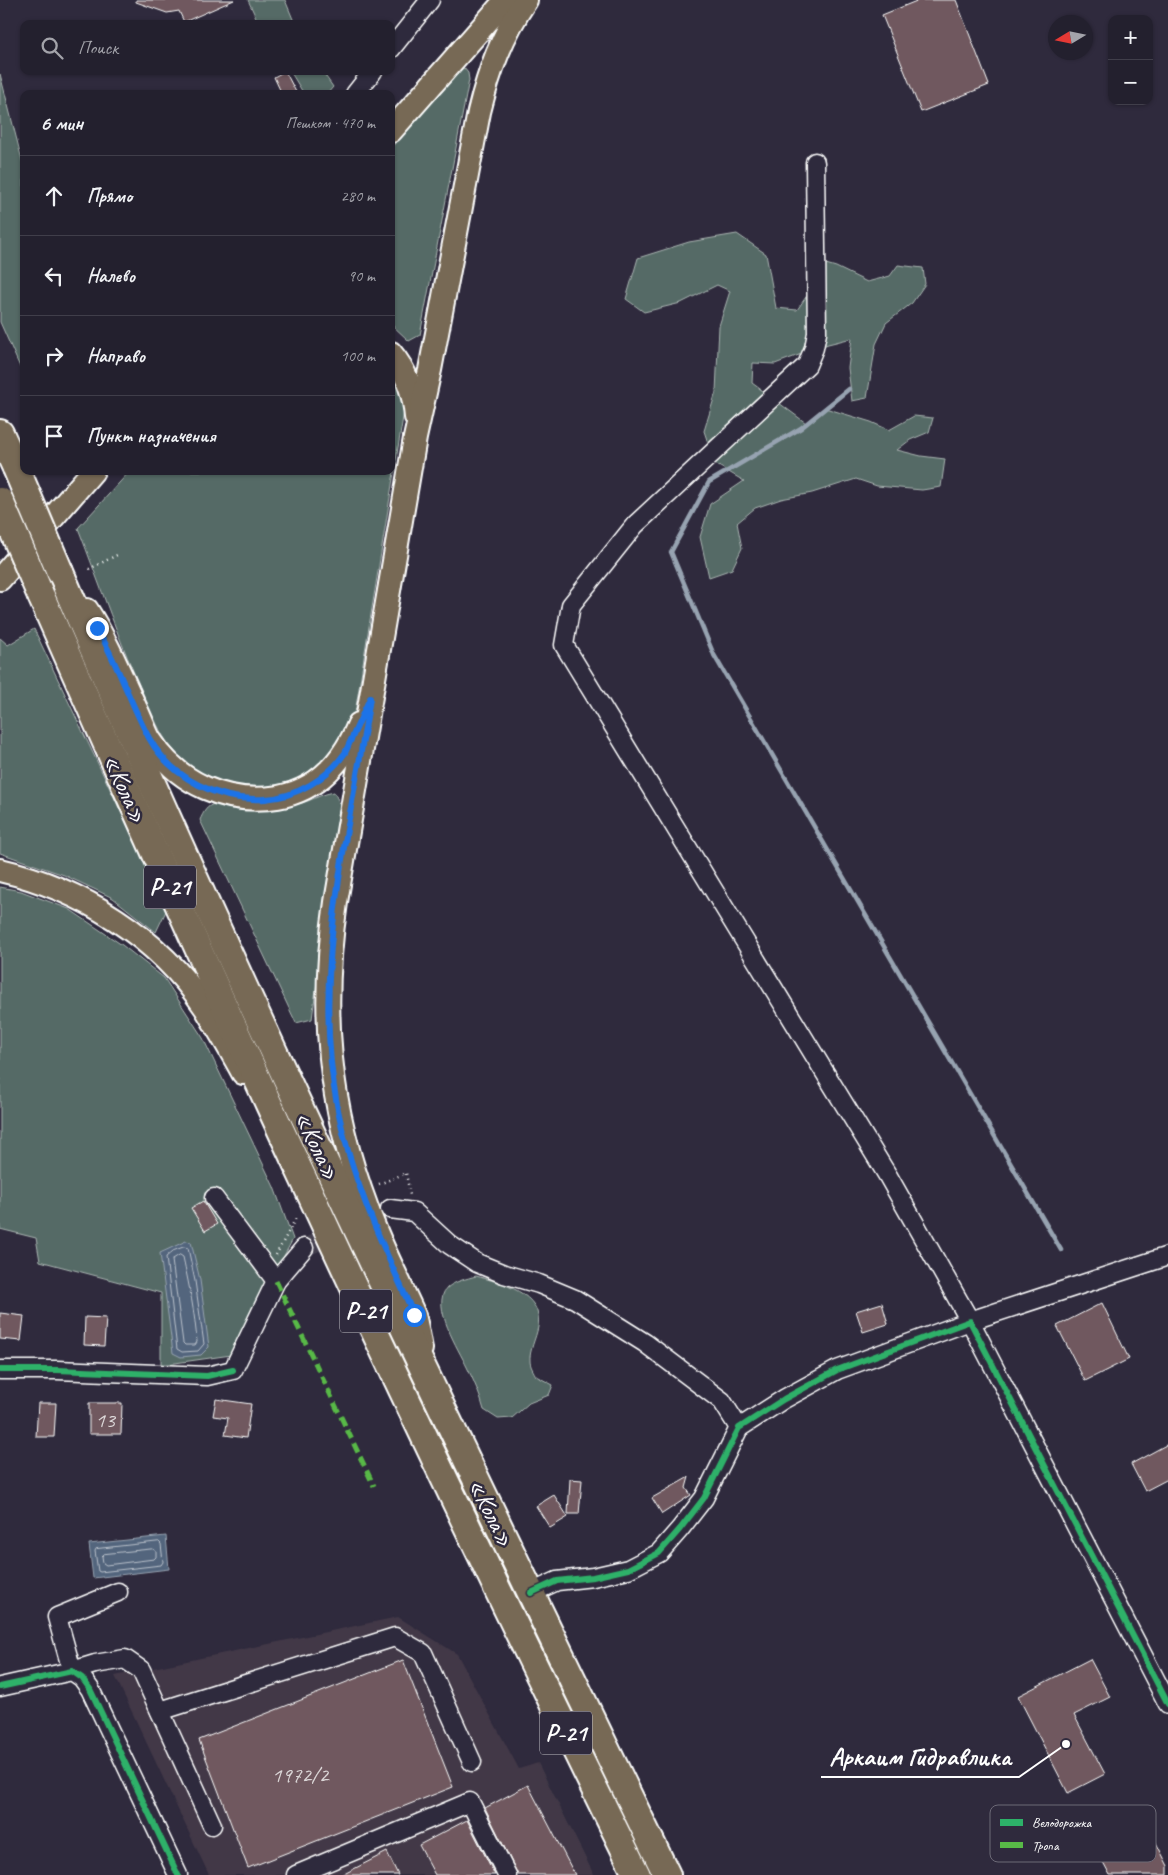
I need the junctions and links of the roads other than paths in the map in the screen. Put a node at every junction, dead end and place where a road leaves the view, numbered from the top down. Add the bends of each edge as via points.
1 (430, 0) edge
2 (510, 0) edge
3 (395, 43) edge
4 (370, 75) edge
5 (358, 90) edge
6 (395, 127) edge
7 (815, 162) dead end
8 (395, 359) edge
9 (0, 433) edge
10 (415, 438) junction
11 (90, 475) edge
12 (0, 502) edge
13 (60, 572) junction
14 (0, 579) edge
15 (370, 698) junction
16 (0, 870) edge
17 (302, 1177) junction
18 (214, 1198) dead end
19 (390, 1209) tunnel mouth
20 (304, 1248) tunnel mouth
21 (1168, 1256) edge
22 (272, 1275) junction
23 (970, 1321) junction
24 (0, 1370) edge
25 (428, 1379) junction
26 (739, 1428) junction
27 (118, 1592) dead end
28 (531, 1593) junction
29 (72, 1671) junction
30 (0, 1687) edge
31 (1168, 1704) edge
32 (160, 1711) junction
33 (472, 1762) dead end
34 (212, 1825) dead end
35 (178, 1875) edge
36 (296, 1875) edge
37 (507, 1875) edge
38 (637, 1875) edge
39 (667, 1875) edge

1 - 3 street
2 - 6 main road
2 - 10 main road via 514,17 496,54 484,91
4 - 5 street
7 - 23 street via 817,334 807,365 635,525 571,605 564,645 888,1176
8 - 10 main road via 412,390
9 - 13 highway, Р-21, bridge
10 - 15 main road
11 - 14 main road
12 - 17 highway, «Кола» / Р-21, bridge
13 - 15 main road via 103,638 150,740 169,764 208,790 241,799 263,799 283,796 313,783 341,760
13 - 25 highway, «Кола» / Р-21 via 243,982
15 - 25 main road via 332,932 328,987 329,1044 338,1111 350,1159 367,1208 414,1315
16 - 17 main road via 37,880 88,903 136,933 162,955 204,1006
17 - 38 highway, «Кола» / Р-21 via 532,1664
18 - 22 street
19 - 26 street via 414,1212 450,1245 478,1262 575,1299 645,1343 722,1401
20 - 22 street
21 - 23 street
22 - 24 street via 233,1370 207,1376
23 - 26 street via 837,1370
23 - 31 street
25 - 28 highway, «Кола» / Р-21
26 - 28 street via 704,1498 659,1553 628,1569 557,1581
27 - 29 street via 57,1617
28 - 39 highway, «Кола» / Р-21
29 - 30 street
29 - 32 street via 125,1659 141,1670
29 - 35 street via 90,1689
32 - 33 street via 395,1637 423,1652
32 - 34 street
36 - 37 street via 470,1802

